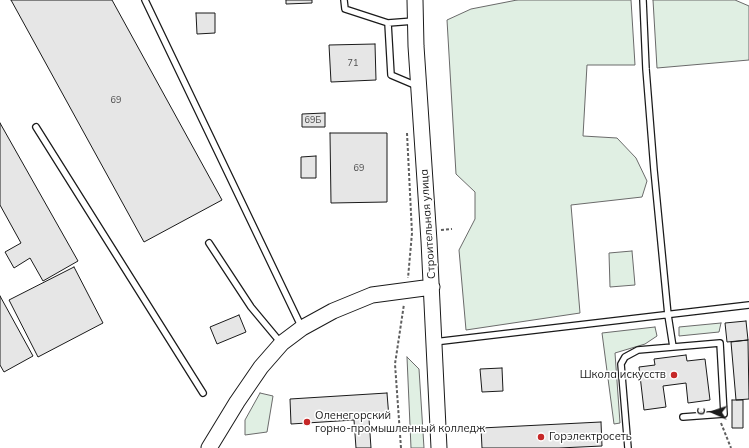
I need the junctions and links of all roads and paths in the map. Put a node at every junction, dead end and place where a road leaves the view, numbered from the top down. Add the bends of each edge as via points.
1 (145, 0) edge
2 (344, 0) edge
3 (415, 0) edge
4 (643, 0) edge
5 (416, 20) junction
6 (388, 23) junction
7 (419, 86) junction
8 (407, 126) dead end
9 (36, 127) dead end
10 (209, 243) dead end
11 (432, 287) junction
12 (407, 290) junction
13 (749, 305) edge
14 (668, 315) junction
15 (302, 328) junction
16 (434, 342) junction
17 (282, 343) junction
18 (673, 347) junction
19 (204, 393) dead end
20 (718, 415) junction
21 (683, 417) dead end
22 (209, 448) edge
23 (401, 448) edge
24 (439, 448) edge
25 (628, 448) edge
26 (731, 448) edge

1 - 15 lane
2 - 6 lane via 344,9
3 - 5 street, Строительная улица
4 - 14 lane via 646,69
5 - 6 lane
5 - 7 street, Строительная улица
6 - 7 lane via 391,75
7 - 11 street, Строительная улица
8 - 12 path via 412,234
9 - 19 lane
10 - 17 lane via 251,307
11 - 12 street
11 - 16 street, Строительная улица
12 - 15 street via 372,295
12 - 23 path via 395,364
13 - 14 lane
14 - 16 lane
14 - 18 lane
15 - 17 street
16 - 24 street, Строительная улица
17 - 22 street via 261,367
18 - 20 lane via 720,343 724,414
18 - 25 lane via 638,350 626,357 621,364
20 - 21 lane
20 - 26 path

